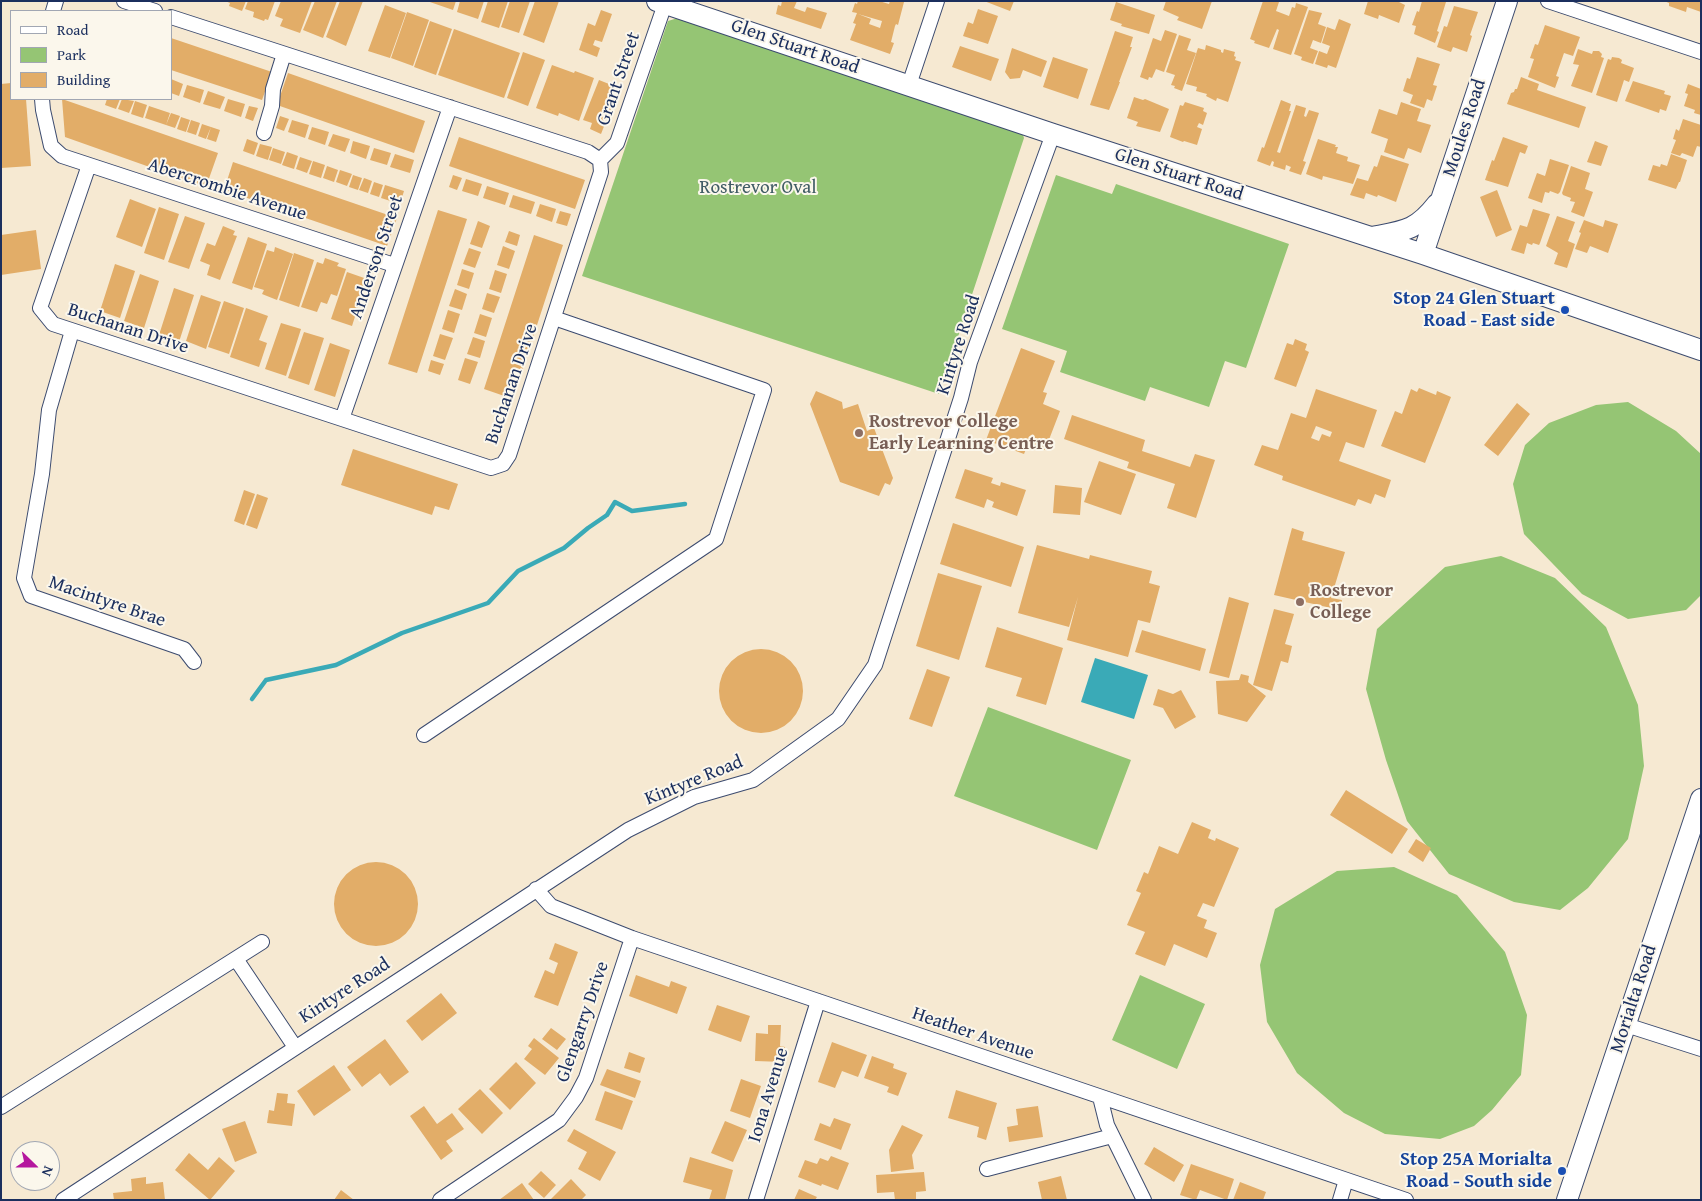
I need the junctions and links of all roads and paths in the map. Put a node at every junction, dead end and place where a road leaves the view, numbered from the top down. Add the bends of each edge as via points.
1 (124, 1) edge
2 (938, 1) edge
3 (1507, 1) edge
4 (1548, 1) edge
5 (661, 3) edge
6 (152, 10) edge
7 (172, 17) edge
8 (1701, 52) edge
9 (284, 54) junction
10 (909, 86) junction
11 (42, 100) edge
12 (450, 107) junction
13 (264, 134) dead end
14 (1053, 134) junction
15 (600, 160) junction
16 (89, 165) junction
17 (1442, 198) junction
18 (1371, 237) junction
19 (1423, 254) junction
20 (394, 265) junction
21 (554, 318) junction
22 (72, 331) junction
23 (1701, 350) edge
24 (342, 418) junction
25 (194, 662) dead end
26 (424, 735) dead end
27 (1700, 804) edge
28 (536, 889) junction
29 (632, 938) junction
30 (262, 942) dead end
31 (236, 959) junction
32 (818, 1002) junction
33 (1626, 1025) junction
34 (295, 1047) junction
35 (1701, 1049) edge
36 (1100, 1097) junction
37 (1, 1107) edge
38 (1112, 1136) junction
39 (987, 1169) dead end
40 (1346, 1180) junction
41 (64, 1200) edge
42 (440, 1200) edge
43 (756, 1200) edge
44 (1144, 1200) edge
45 (1340, 1200) edge
46 (1406, 1200) edge
47 (1567, 1200) edge

1 - 6 street
2 - 10 street
3 - 17 main road, Moules Road
4 - 8 street
5 - 10 main road, Glen Stuart Road
5 - 15 street, Grant Street via 617,143
7 - 9 street
9 - 12 street
9 - 13 street
10 - 14 main road, Glen Stuart Road
11 - 16 street, Abercrombie Avenue via 51,146 62,156
12 - 15 street via 588,152
12 - 20 street, Anderson Street
14 - 18 main road, Glen Stuart Road
14 - 28 street, Kintyre Road via 970,362 875,665 838,719 753,780 694,797 628,830
15 - 21 street, Buchanan Drive via 601,172
16 - 20 street, Abercrombie Avenue
16 - 22 street, Buchanan Drive via 40,308 53,324
17 - 18 main road via 1429,215 1409,230
17 - 19 main road, Moules Road
18 - 19 main road, Glen Stuart Road
19 - 23 main road, Glen Stuart Road
20 - 24 street, Anderson Street
21 - 24 street, Buchanan Drive via 509,455 503,464 491,468
21 - 26 street via 764,390 716,539
22 - 24 street, Buchanan Drive
22 - 25 street, Macintyre Brae via 49,410 24,578 31,596 184,649
27 - 33 main road, Morialta Road
28 - 29 street, Heather Avenue via 551,906
28 - 34 street, Kintyre Road
29 - 32 street, Heather Avenue
29 - 42 street, Glengarry Drive via 586,1078 576,1097 559,1120
30 - 31 street
31 - 34 street
31 - 37 street
32 - 36 street, Heather Avenue
32 - 43 street, Iona Avenue
33 - 35 street
33 - 47 main road, Morialta Road
34 - 41 street, Kintyre Road
36 - 38 street
36 - 40 street, Heather Avenue
38 - 39 street
38 - 44 street
40 - 45 street
40 - 46 street, Heather Avenue

